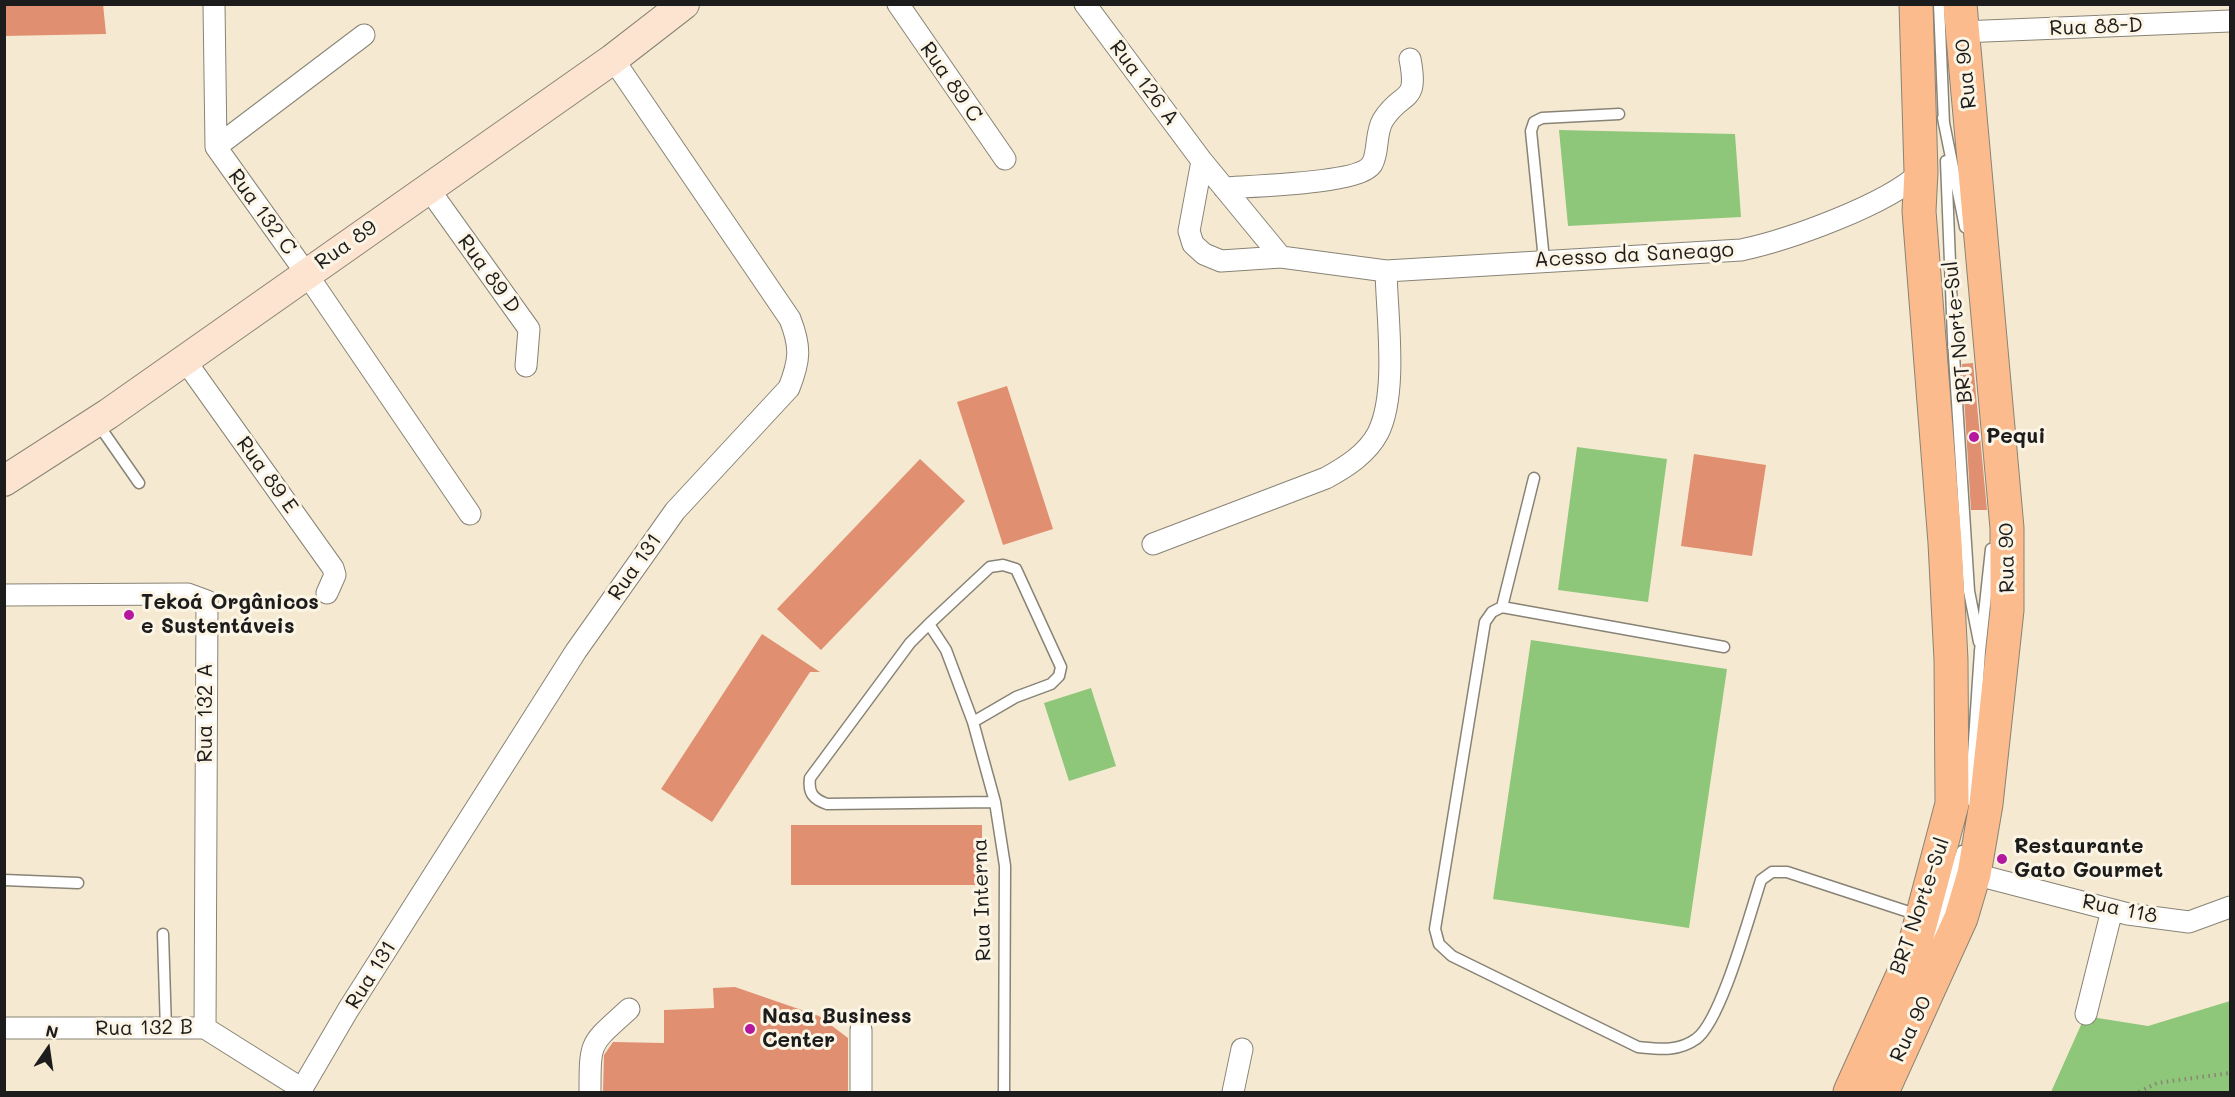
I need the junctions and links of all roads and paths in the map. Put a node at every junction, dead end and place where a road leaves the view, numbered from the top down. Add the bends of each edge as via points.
1 (214, 4) edge
2 (684, 4) edge
3 (898, 4) edge
4 (1085, 4) edge
5 (1916, 4) edge
6 (1939, 4) edge
7 (1961, 18) edge
8 (2230, 21) edge
9 (364, 35) dead end
10 (614, 59) junction
11 (1410, 59) dead end
12 (1619, 114) dead end
13 (1943, 118) junction
14 (216, 147) junction
15 (1005, 159) dead end
16 (1202, 161) junction
17 (1921, 172) junction
18 (428, 188) junction
19 (1224, 188) junction
20 (1875, 203) junction
21 (1920, 211) junction
22 (1281, 257) junction
23 (1544, 260) junction
24 (1386, 272) junction
25 (306, 273) junction
26 (184, 359) junction
27 (526, 366) dead end
28 (96, 422) junction
29 (1990, 466) dead end
30 (1534, 478) dead end
31 (4, 481) edge
32 (139, 483) dead end
33 (470, 514) dead end
34 (1993, 531) dead end
35 (1153, 544) dead end
36 (327, 593) dead end
37 (4, 595) edge
38 (1502, 607) junction
39 (929, 624) junction
40 (1724, 647) dead end
41 (1980, 651) junction
42 (973, 722) junction
43 (995, 802) junction
44 (1968, 817) dead end
45 (1963, 841) dead end
46 (1931, 873) junction
47 (1974, 874) junction
48 (4, 880) edge
49 (78, 883) dead end
50 (2230, 907) edge
51 (2112, 910) junction
52 (1912, 913) junction
53 (1961, 918) junction
54 (163, 934) dead end
55 (1926, 958) dead end
56 (629, 1009) dead end
57 (2086, 1014) dead end
58 (4, 1028) edge
59 (205, 1028) junction
60 (166, 1030) junction
61 (861, 1030) dead end
62 (1242, 1049) dead end
63 (2230, 1073) edge
64 (301, 1091) edge
65 (590, 1092) edge
66 (861, 1092) edge
67 (1004, 1092) edge
68 (1233, 1092) edge
69 (1830, 1092) edge
70 (1850, 1092) edge
71 (1882, 1092) edge
72 (1907, 1092) edge
73 (2139, 1092) edge

1 - 14 street, Rua 132 C
2 - 10 street, Rua 89
3 - 15 street, Rua 89 C
4 - 16 street, Rua 126 A
5 - 17 main road, Rua 90
6 - 13 lane, BRT Norte-Sul
7 - 8 street, Rua 88-D
7 - 47 main road, Rua 90 via 2007,528 2007,610 1986,804
9 - 14 street
10 - 18 street, Rua 89
10 - 64 street, Rua 131 via 790,319 799,341 798,365 789,388 675,511 576,651 348,1010
11 - 19 street via 1415,82 1410,93 1382,121 1373,164 1365,172 1332,180
12 - 23 lane via 1542,118 1534,122 1531,130
13 - 29 lane, BRT Norte-Sul via 1978,295
13 - 41 lane, BRT Norte-Sul via 1969,591
14 - 25 street, Rua 132 C
16 - 19 street
16 - 22 street, Acesso da Saneago via 1189,231 1193,244 1221,261
17 - 20 street, Acesso da Saneago via 1909,184
17 - 21 main road, Rua 90
18 - 25 street, Rua 89
18 - 27 street, Rua 89 D via 529,328
19 - 22 street
20 - 21 street, Acesso da Saneago via 1912,205
20 - 23 street, Acesso da Saneago via 1741,250
21 - 46 main road, Rua 90 via 1951,660 1952,804
22 - 24 street, Acesso da Saneago
23 - 24 street, Acesso da Saneago
24 - 35 street via 1389,394 1377,433 1353,463 1326,478
25 - 26 street, Rua 89
25 - 33 street, Rua 132 C
26 - 28 street, Rua 89
26 - 36 street, Rua 89 E via 333,568 335,575
28 - 31 street, Rua 89
28 - 32 lane
30 - 38 lane
34 - 41 lane, BRT Norte-Sul
37 - 59 street, Rua 132 A via 188,594 207,601
38 - 40 lane
38 - 52 lane via 1485,622 1435,929 1439,944 1452,956 1638,1047 1670,1050 1697,1038 1716,1012 1761,880 1772,872 1787,872
39 - 42 lane, Rua Interna via 946,650
39 - 42 lane via 990,567 1017,569 1061,668 1059,676 1051,684 1016,697
39 - 43 lane via 910,642 810,778 809,789 815,799 827,804
41 - 44 lane, BRT Norte-Sul
42 - 43 lane, Rua Interna
43 - 67 lane, Rua Interna via 1005,866
45 - 55 lane, BRT Norte-Sul via 1959,864
46 - 52 main road
46 - 70 main road, Rua 90 via 1912,955
47 - 51 street, Rua 118
47 - 53 main road, Rua 90
48 - 49 lane
50 - 51 street, Rua 118 via 2189,922
51 - 57 street
52 - 69 main road via 1861,1032
53 - 71 main road, Rua 90
53 - 72 main road
54 - 60 lane
56 - 65 street via 594,1041 590,1053
58 - 60 street, Rua 132 B
59 - 60 street, Rua 132 B
59 - 64 street, Rua 132 B
61 - 66 street
62 - 68 street
63 - 73 path via 2157,1083

